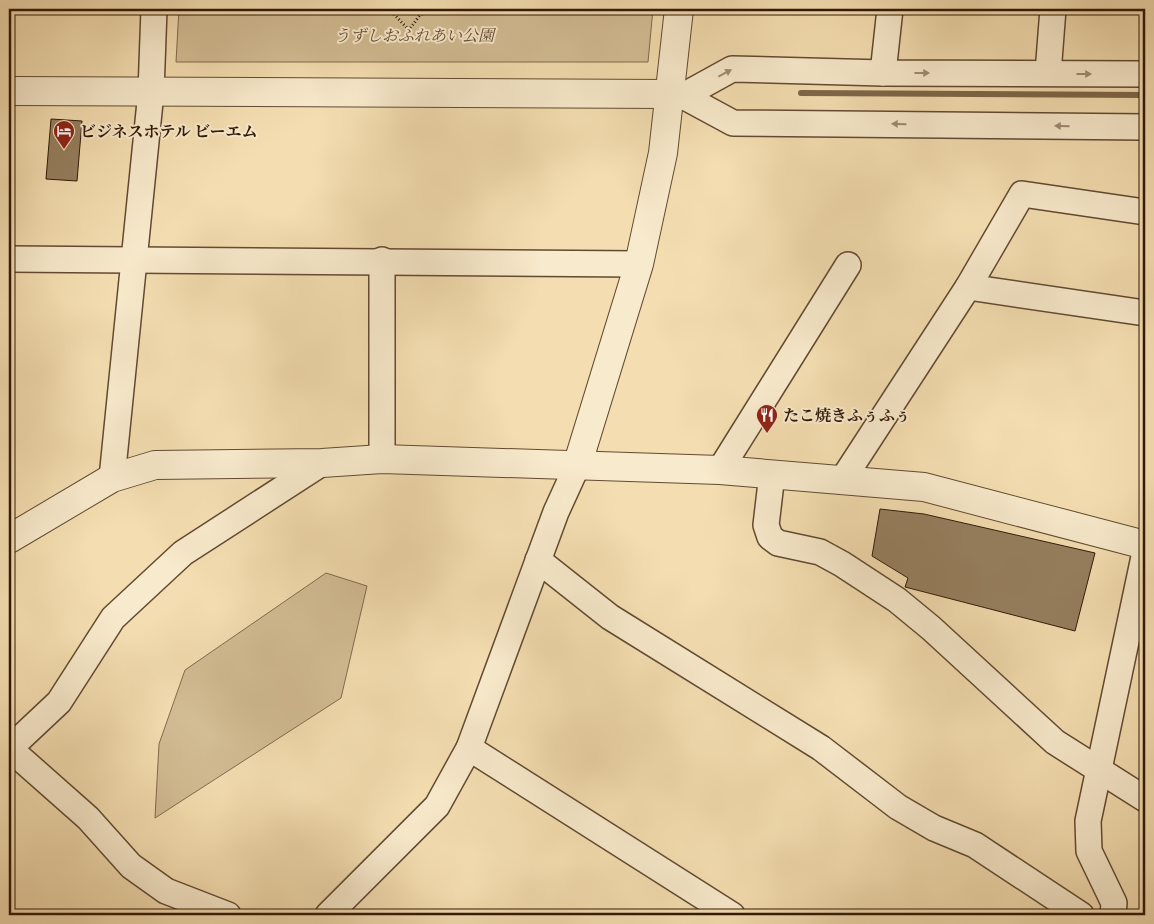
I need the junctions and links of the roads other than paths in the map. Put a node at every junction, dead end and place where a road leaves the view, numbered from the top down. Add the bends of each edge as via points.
1 (154, 9) edge
2 (679, 9) edge
3 (890, 9) edge
4 (1053, 9) edge
5 (883, 73) junction
6 (1048, 74) junction
7 (1145, 74) edge
8 (9, 91) edge
9 (151, 92) junction
10 (676, 95) junction
11 (1145, 126) edge
12 (1145, 212) edge
13 (9, 259) edge
14 (134, 260) junction
15 (382, 260) junction
16 (639, 264) junction
17 (848, 265) dead end
18 (968, 287) junction
19 (1145, 313) edge
20 (382, 459) junction
21 (322, 463) junction
22 (577, 466) junction
23 (720, 470) junction
24 (772, 474) junction
25 (112, 478) junction
26 (843, 479) junction
27 (9, 539) edge
28 (1145, 545) edge
29 (1145, 552) edge
30 (538, 560) junction
31 (470, 748) junction
32 (9, 749) edge
33 (1100, 771) junction
34 (1145, 799) edge
35 (228, 915) edge
36 (328, 915) edge
37 (732, 915) edge
38 (1081, 915) edge
39 (1114, 915) edge

1 - 9 street
2 - 10 street
3 - 5 street
4 - 6 street
5 -> 6 street
10 -> 5 street via 732,69
6 -> 7 street
8 - 9 street
9 - 10 street
9 - 14 street
11 -> 10 street via 732,123
10 - 16 street
12 - 18 street via 1022,194
13 - 14 street
14 - 15 street
14 - 25 street
15 - 16 street
15 - 20 street
16 - 22 street
17 - 23 street
18 - 19 street
18 - 26 street
20 - 21 street
20 - 22 street
21 - 25 street via 156,465
21 - 32 street via 183,553 113,618 59,702
22 - 23 street
22 - 30 street
23 - 24 street
24 - 26 street
24 - 33 street via 766,525 770,537 778,543 820,552 897,600 1055,742
25 - 27 street
26 - 28 street via 924,487
29 - 33 street
30 - 31 street
30 - 38 street via 610,617 821,748 898,807 934,828 975,845
31 - 36 street via 438,806
31 - 37 street
32 - 35 street via 88,818 131,866 166,891
33 - 34 street
33 - 39 street via 1088,821 1089,851 1114,903

